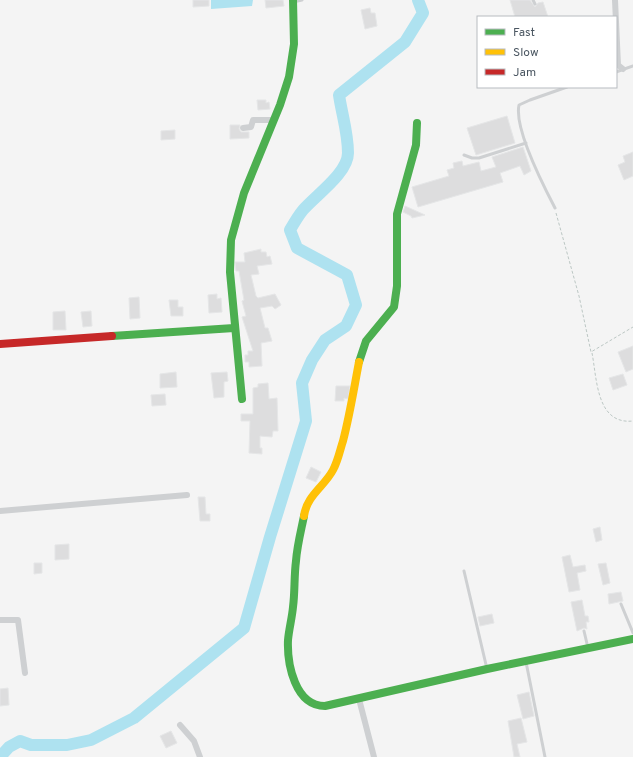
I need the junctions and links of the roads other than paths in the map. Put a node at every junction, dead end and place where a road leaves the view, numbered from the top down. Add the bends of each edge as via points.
1 (302, 0) edge
2 (615, 0) edge
3 (293, 1) edge
4 (617, 16) edge
5 (617, 21) edge
6 (633, 66) edge
7 (623, 69) junction
8 (617, 72) edge
9 (564, 88) edge
10 (274, 120) junction
11 (417, 123) dead end
12 (242, 128) dead end
13 (526, 143) junction
14 (464, 155) dead end
15 (554, 208) road end
16 (234, 328) junction
17 (0, 344) edge
18 (242, 399) dead end
19 (187, 495) dead end
20 (0, 511) edge
21 (464, 572) dead end
22 (622, 604) dead end
23 (0, 620) edge
24 (584, 631) dead end
25 (633, 633) edge
26 (633, 639) edge
27 (588, 648) junction
28 (526, 661) junction
29 (487, 669) junction
30 (25, 673) dead end
31 (358, 698) junction
32 (180, 725) dead end
33 (200, 757) edge
34 (374, 757) edge
35 (545, 757) edge

1 - 3 lane
2 - 4 street
3 - 10 street via 292,58 286,87
5 - 7 street via 618,65
6 - 7 lane
7 - 8 lane
9 - 13 lane via 520,105 518,112
10 - 12 street via 253,120 251,128
10 - 16 street via 251,172 230,242
11 - 31 street via 416,145 397,214 397,290 394,307 366,341 359,362 354,403 338,459 333,471 316,490 305,508 296,560 288,639 288,657 293,677 302,696 316,706
13 - 14 lane via 479,158
13 - 15 lane
16 - 17 street
16 - 18 street
19 - 20 street
21 - 29 lane
22 - 25 lane
23 - 30 street via 18,620
24 - 27 lane
26 - 27 street
27 - 28 street
28 - 29 street
28 - 35 lane
29 - 31 street
31 - 34 street
32 - 33 street via 194,741

